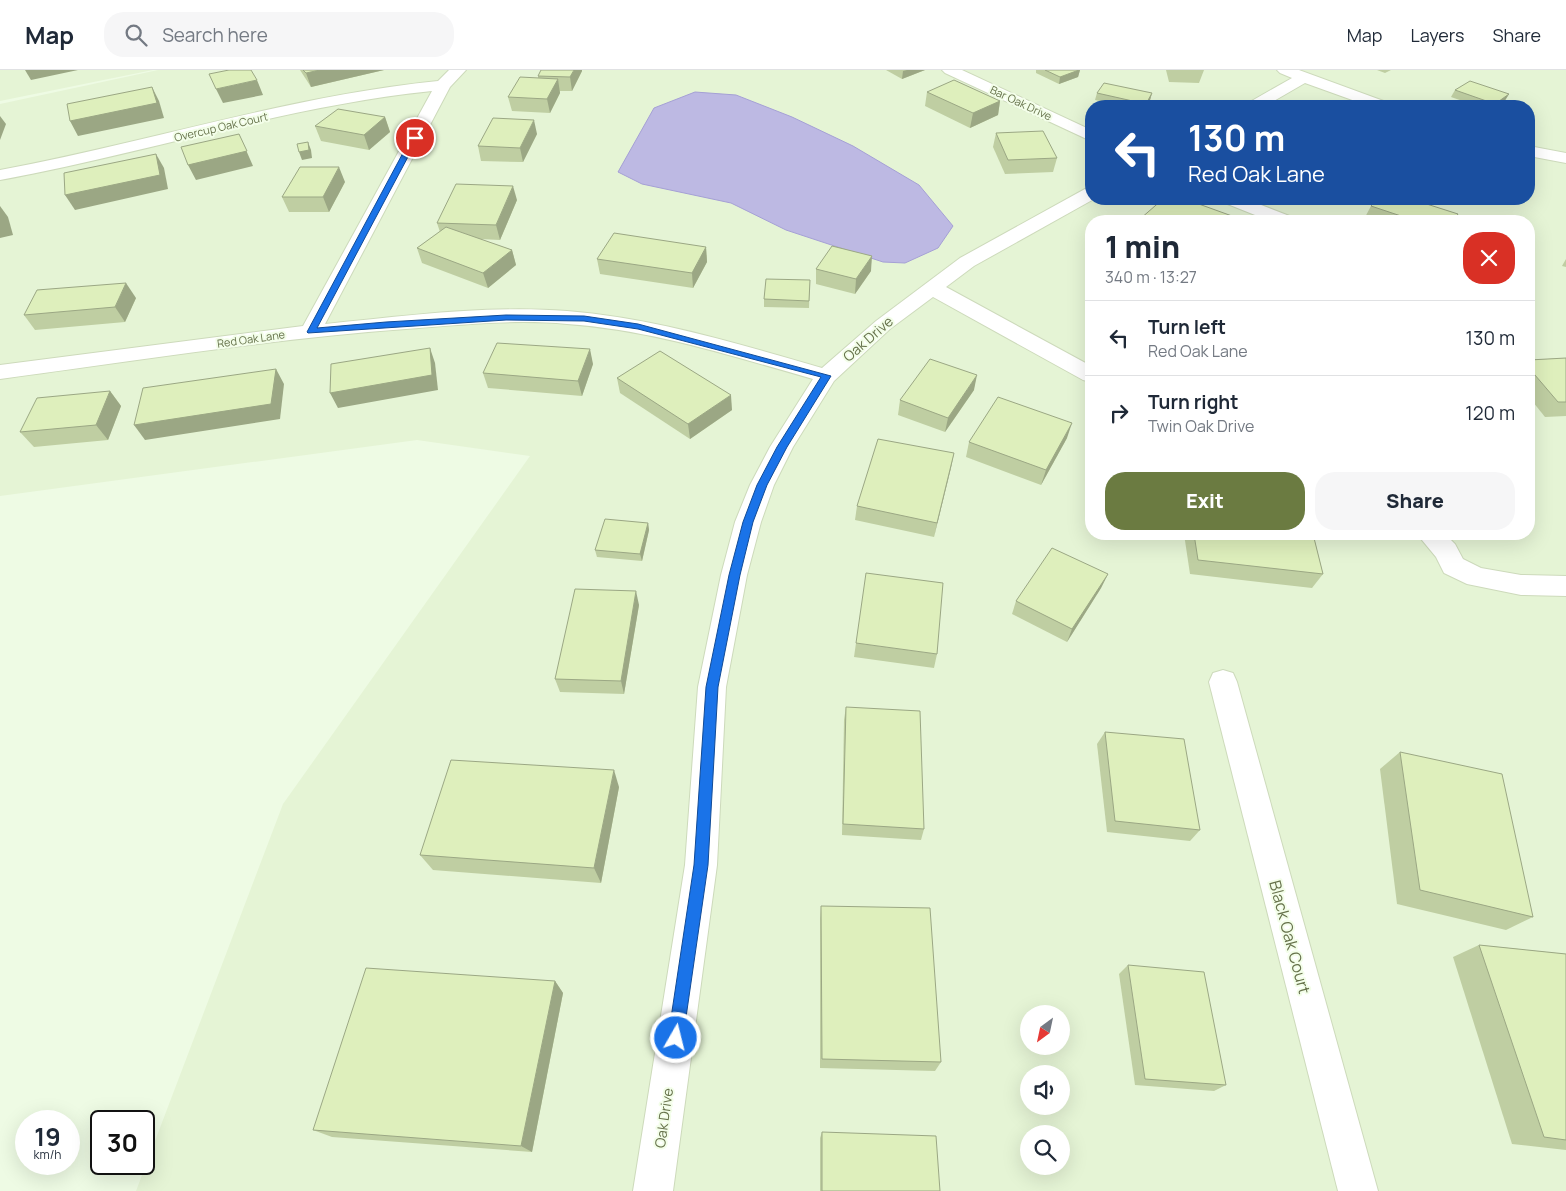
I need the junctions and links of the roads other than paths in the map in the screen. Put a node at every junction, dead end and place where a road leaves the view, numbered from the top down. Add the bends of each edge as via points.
1 (458, 70) edge
2 (950, 70) edge
3 (1285, 70) edge
4 (1304, 78) junction
5 (443, 85) junction
6 (1265, 100) edge
7 (1366, 100) edge
8 (1085, 133) edge
9 (1535, 152) edge
10 (1566, 158) edge
11 (0, 175) edge
12 (1085, 196) edge
13 (1246, 205) edge
14 (1270, 215) edge
15 (932, 288) junction
16 (311, 332) junction
17 (0, 372) edge
18 (1085, 372) edge
19 (826, 376) junction
20 (1436, 540) edge
21 (1566, 586) edge
22 (1222, 682) dead end
23 (653, 1191) edge
24 (1358, 1191) edge

1 - 5 street
2 - 8 street, Bar Oak Drive
3 - 4 street
4 - 6 street
4 - 7 street
5 - 11 street, Overcup Oak Court via 365,94
5 - 16 street
9 - 10 street
12 - 15 street, Oak Drive via 967,262
13 - 14 street
15 - 18 street
15 - 19 street, Oak Drive via 883,325
16 - 17 street, Red Oak Lane
16 - 19 street, Red Oak Lane via 506,317 584,318 638,326
19 - 23 street, Oak Drive via 762,485 748,522 732,585 712,687 701,865
20 - 21 street via 1446,551 1453,566 1476,577 1520,585
22 - 24 street, Black Oak Court

